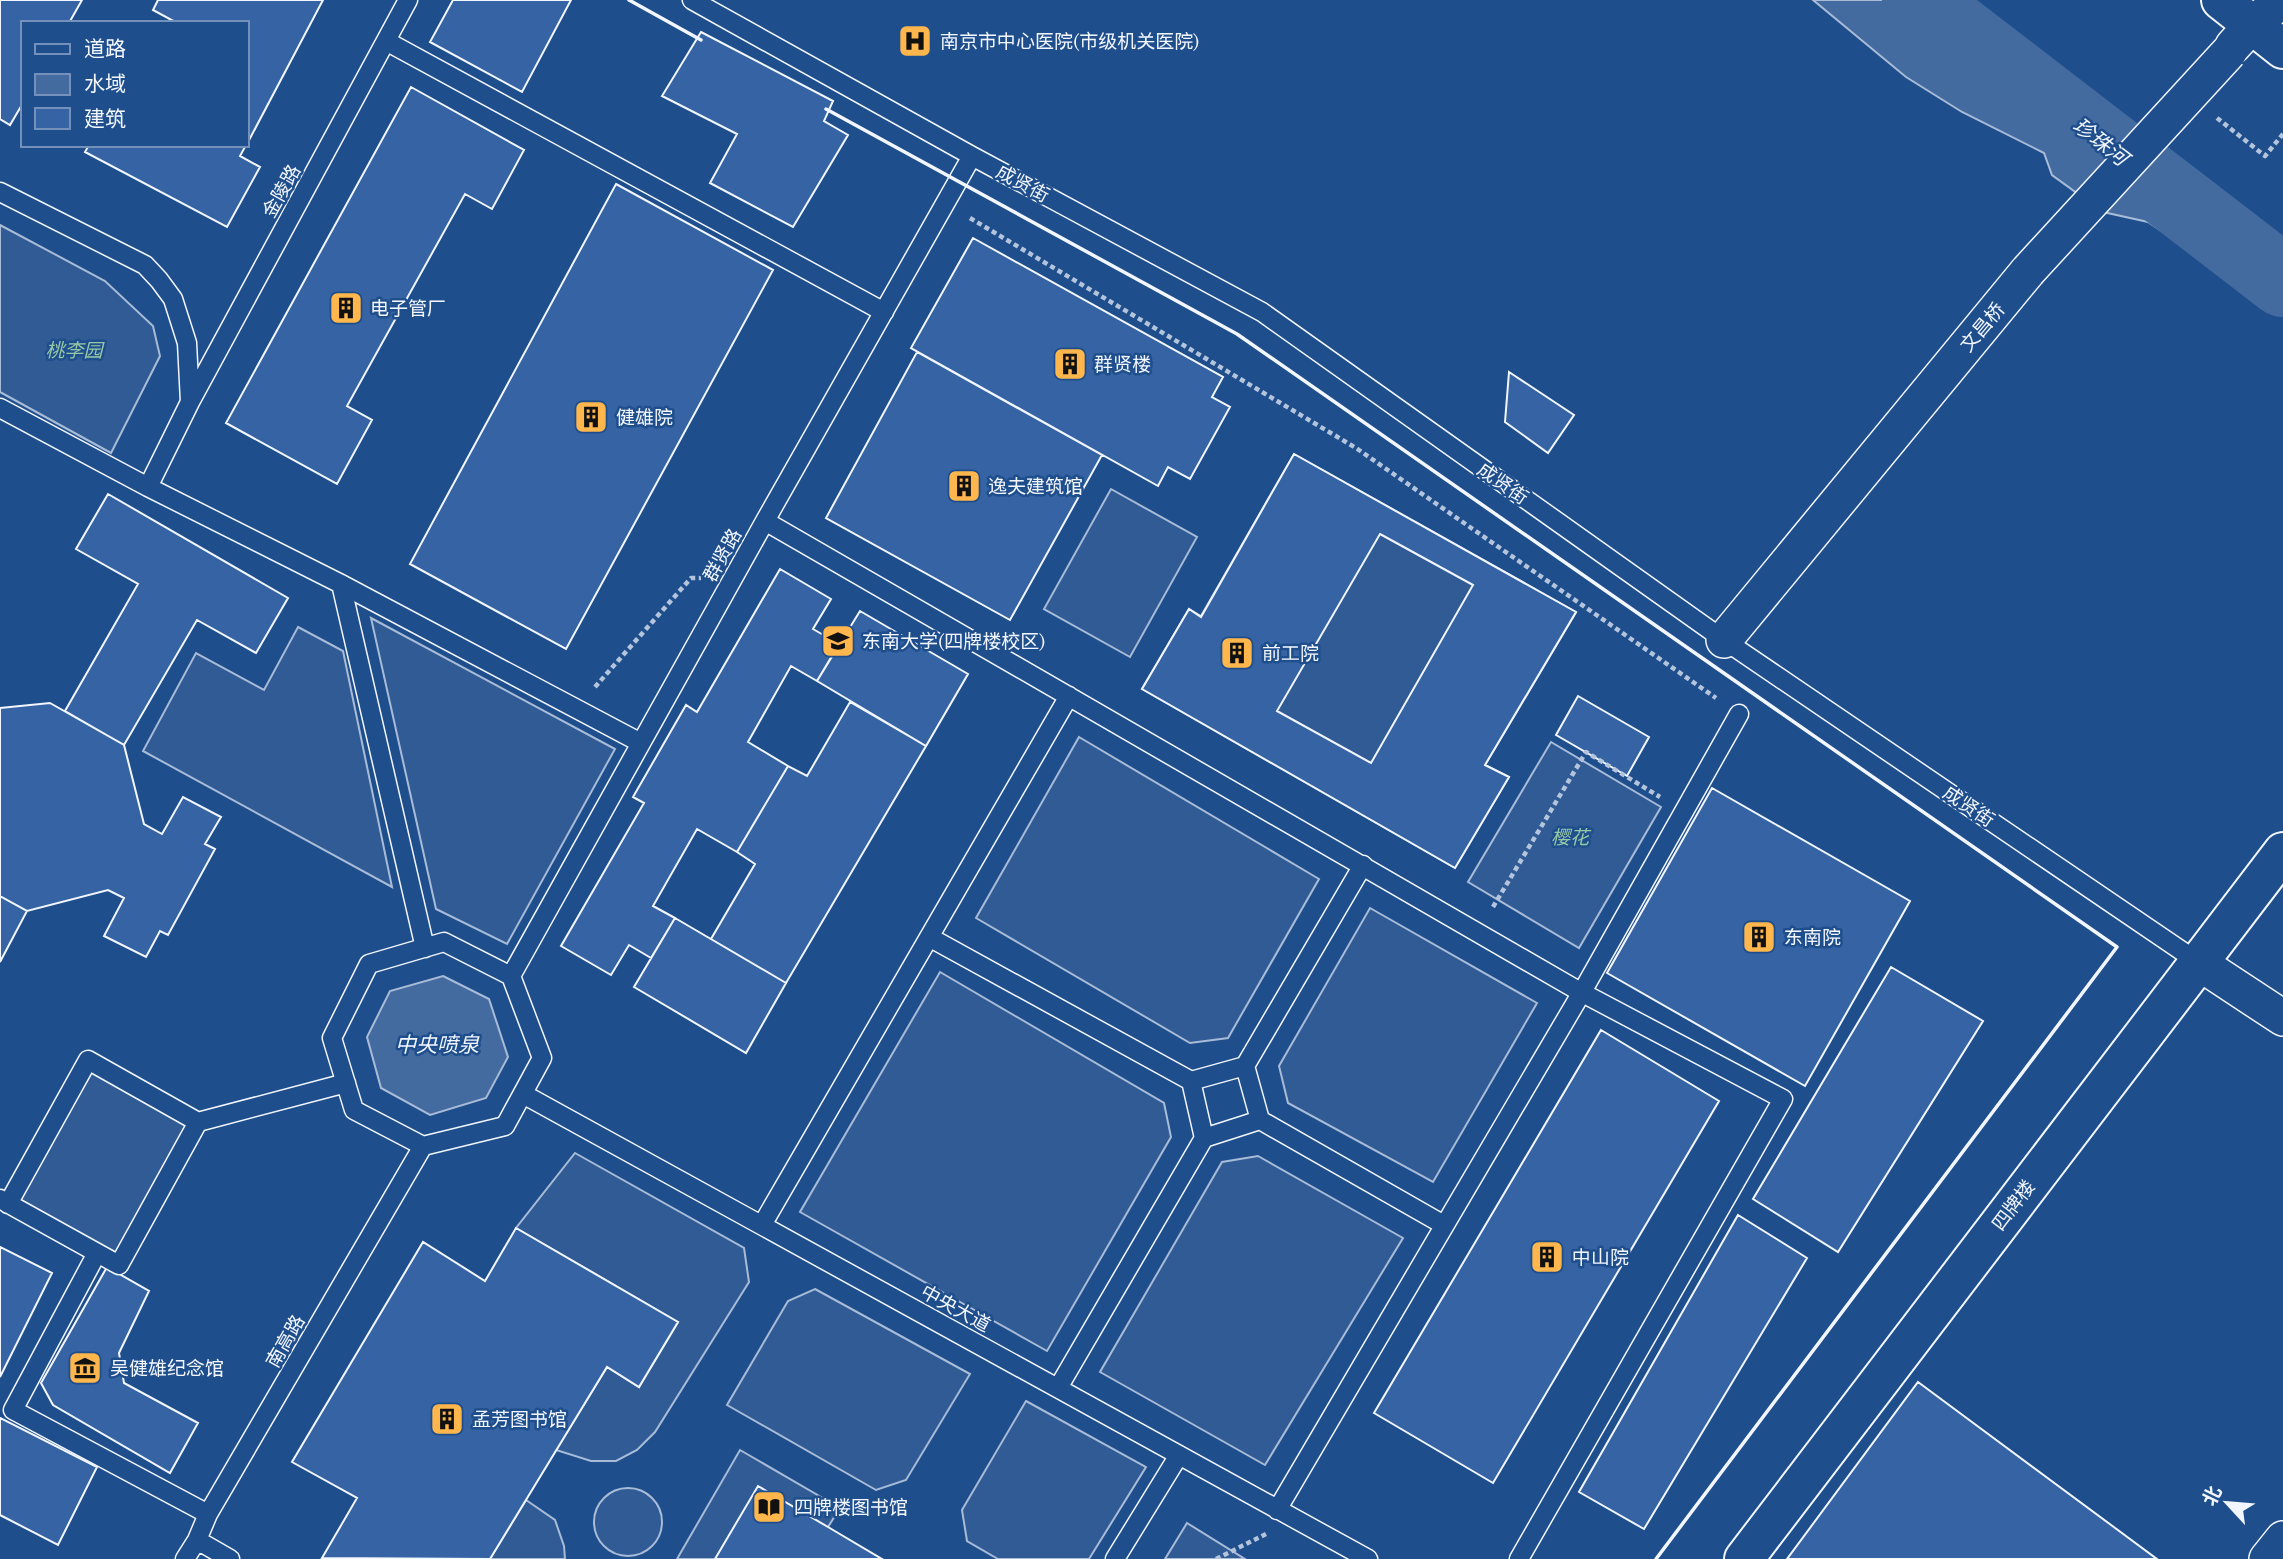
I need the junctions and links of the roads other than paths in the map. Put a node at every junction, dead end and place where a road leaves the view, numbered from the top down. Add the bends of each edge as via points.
1 (408, 0) edge
2 (692, 0) edge
3 (2221, 0) edge
4 (2282, 0) edge
5 (2240, 38) junction
6 (386, 41) junction
7 (2283, 49) edge
8 (972, 156) junction
9 (0, 192) edge
10 (884, 312) junction
11 (190, 402) junction
12 (0, 408) edge
13 (148, 487) junction
14 (765, 521) junction
15 (341, 584) junction
16 (1724, 640) junction
17 (1069, 696) junction
18 (1739, 714) road end
19 (641, 743) junction
20 (2283, 852) edge
21 (1363, 866) junction
22 (929, 937) junction
23 (425, 948) junction
24 (2198, 961) junction
25 (511, 976) junction
26 (1582, 992) junction
27 (2283, 1018) edge
28 (1245, 1066) junction
29 (1191, 1081) junction
30 (346, 1083) junction
31 (523, 1094) junction
32 (1260, 1120) junction
33 (198, 1122) junction
34 (1205, 1138) junction
35 (423, 1146) junction
36 (4, 1201) edge
37 (762, 1225) junction
38 (1444, 1225) junction
39 (97, 1253) junction
40 (1058, 1388) junction
41 (1179, 1455) junction
42 (1277, 1510) junction
43 (208, 1514) junction
44 (2283, 1539) edge
45 (197, 1540) junction
46 (186, 1559) edge
47 (230, 1559) edge
48 (1115, 1559) edge
49 (1368, 1559) edge
50 (1518, 1559) edge
51 (1744, 1559) edge
52 (2267, 1559) edge

1 - 6 lane, 金陵路
2 - 8 lane, 成贤街
3 - 5 street
4 - 5 street, 文昌桥
5 - 7 street
5 - 16 street, 文昌桥, bridge via 2028,271
6 - 10 lane
6 - 11 lane, 金陵路
8 - 10 lane, 群贤路
8 - 16 lane, 成贤街 via 1262,312
9 - 11 lane via 145,265 159,280 173,299 187,343
10 - 14 lane, 群贤路
11 - 13 lane, 金陵路
12 - 13 lane
13 - 15 lane
14 - 17 lane
14 - 19 lane, 群贤路
15 - 19 lane
15 - 23 lane
16 - 24 lane, 成贤街
17 - 21 lane
17 - 22 lane
18 - 26 lane
19 - 25 lane, 群贤路
20 - 24 street, 四牌楼
21 - 26 lane
21 - 28 lane
22 - 29 lane
22 - 37 lane
23 - 25 lane via 444,942
23 - 30 lane via 369,964 332,1038
24 - 27 street, 成贤街
24 - 51 street, 四牌楼
25 - 31 lane via 542,1058
26 - 38 lane
26 - 50 lane via 1783,1099
28 - 29 lane
28 - 32 lane
29 - 34 lane
30 - 33 lane
30 - 35 lane via 354,1110
31 - 35 lane via 505,1126
31 - 37 lane, 中央大道
32 - 34 lane
32 - 38 lane
33 - 36 lane via 88,1060
33 - 39 lane via 118,1265
34 - 40 lane
35 - 43 lane, 南高路
36 - 39 lane
37 - 40 lane, 中央大道
38 - 42 lane
39 - 43 lane via 13,1410
40 - 41 lane, 中央大道
41 - 42 lane, 中央大道
41 - 48 lane
42 - 49 lane, 中央大道
43 - 45 lane, 南高路
44 - 52 street
45 - 46 lane, 南高路
45 - 47 lane

